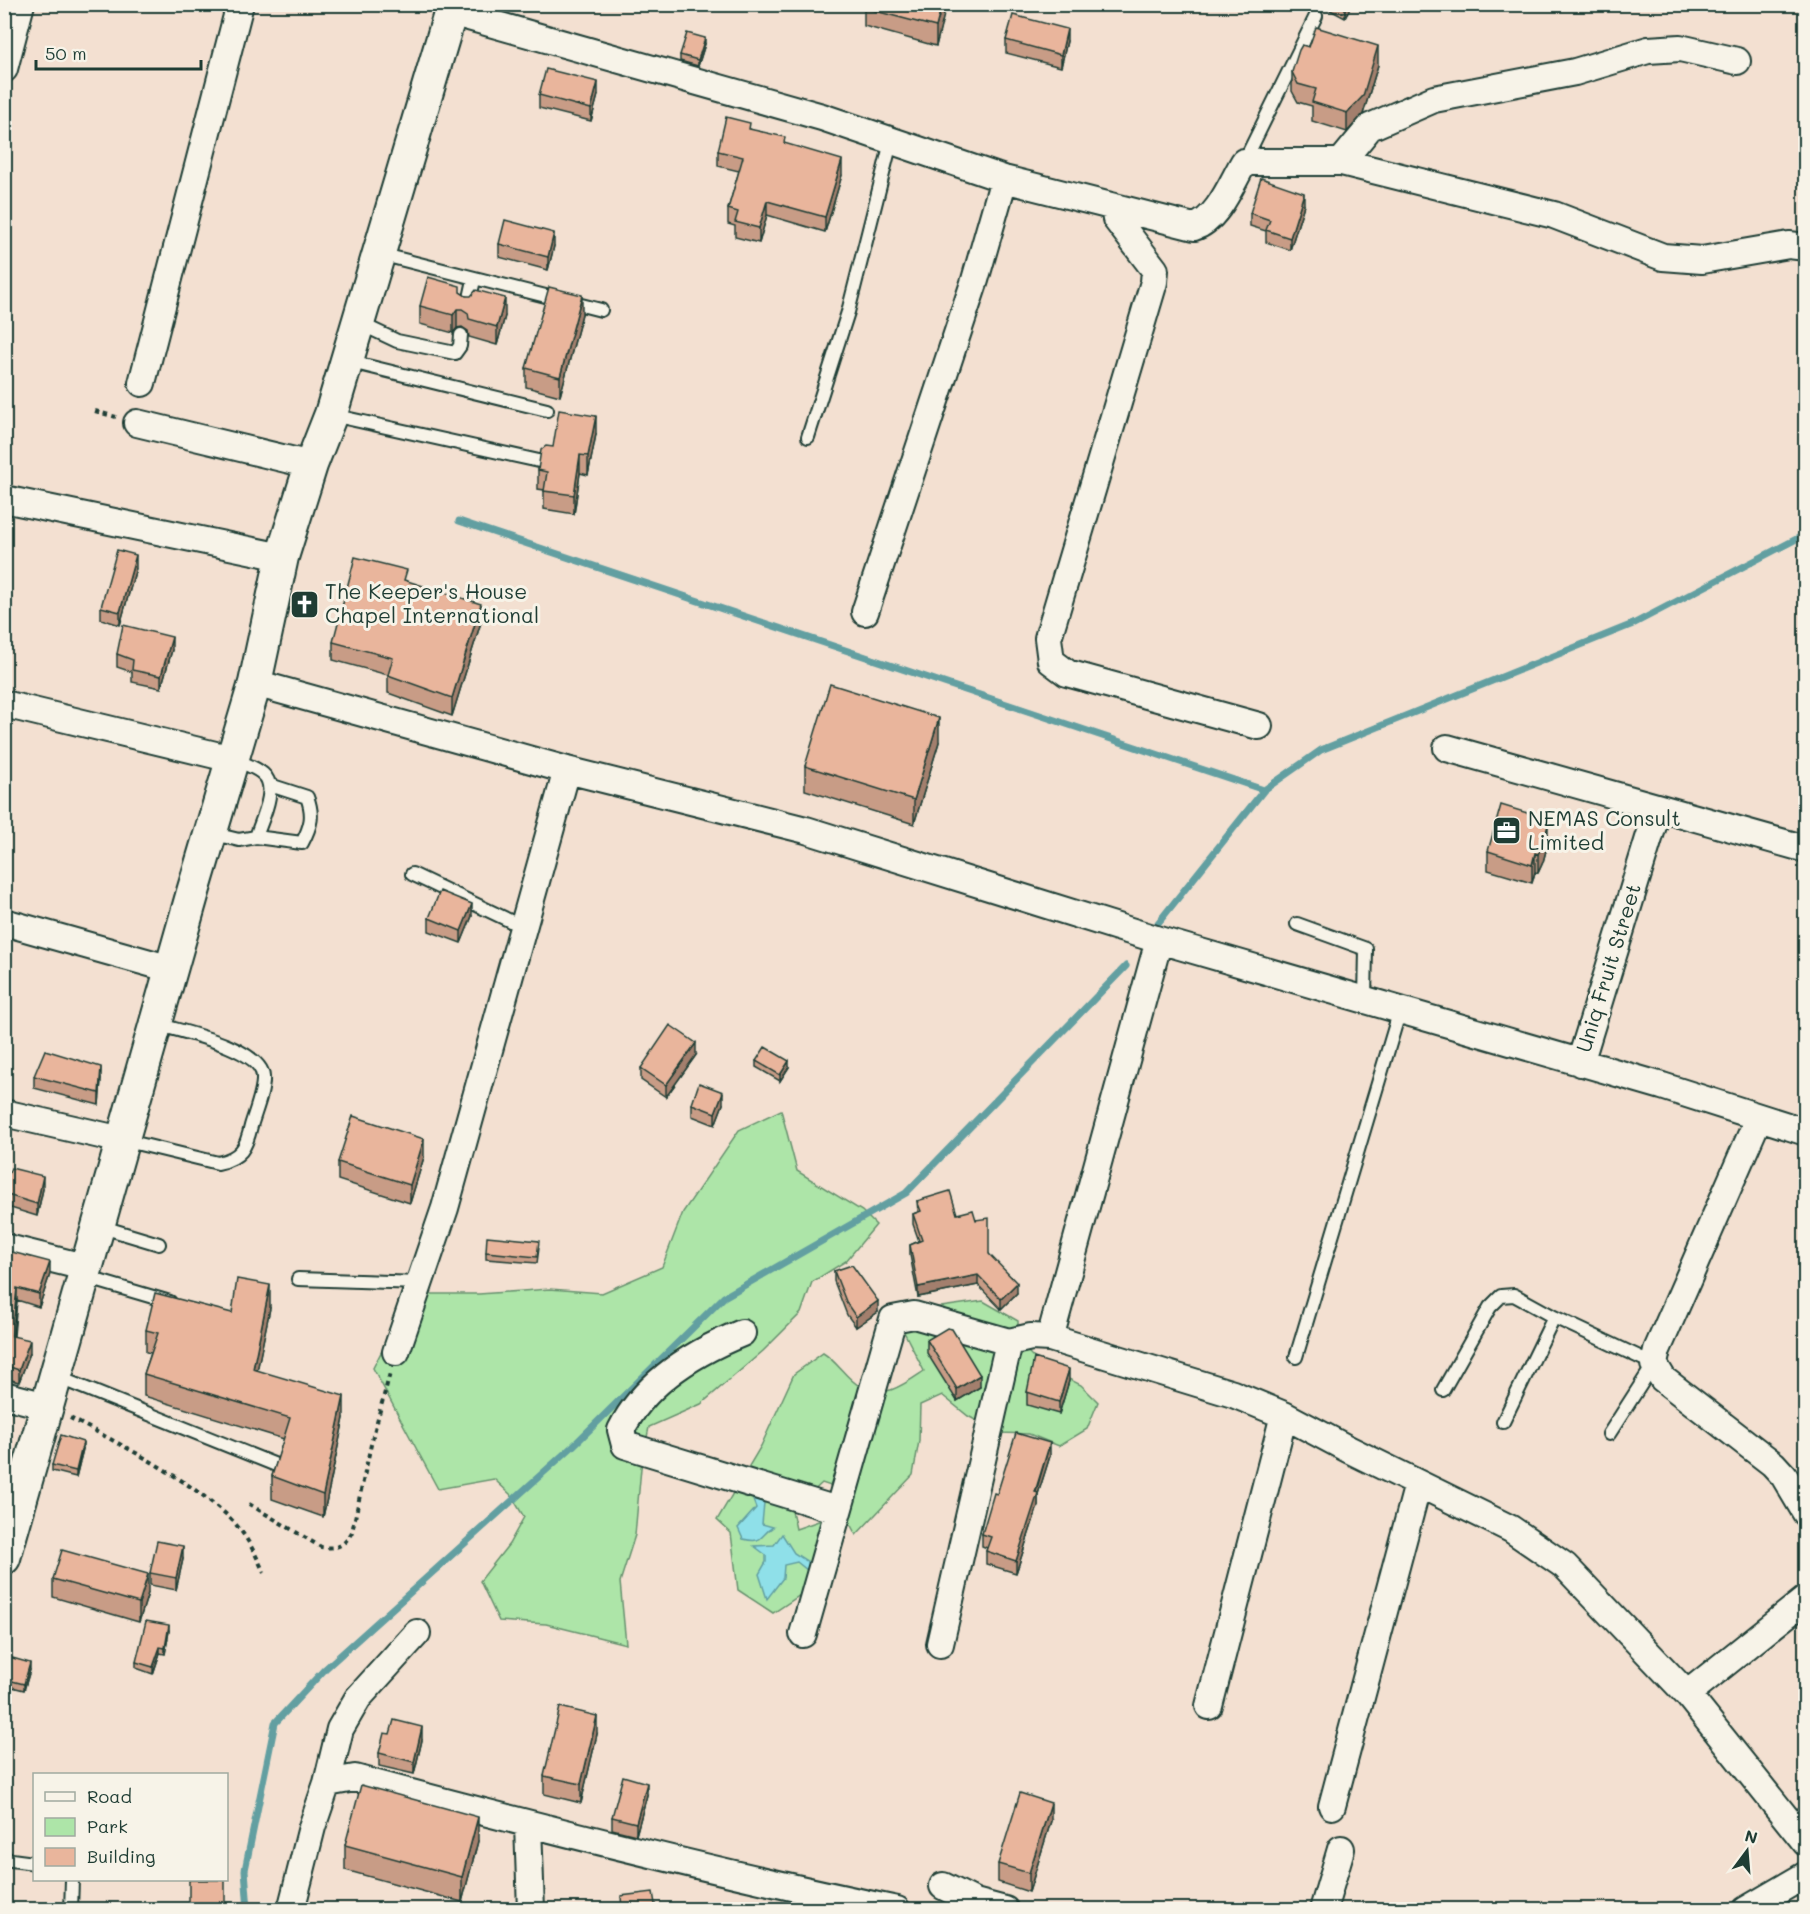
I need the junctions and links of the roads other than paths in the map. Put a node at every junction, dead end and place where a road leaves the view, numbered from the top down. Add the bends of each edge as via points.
1 (21, 4) edge
2 (240, 4) edge
3 (452, 8) edge
4 (1316, 16) dead end
5 (1737, 61) dead end
6 (4, 69) edge
7 (891, 142) junction
8 (1244, 162) junction
9 (1341, 162) junction
10 (1004, 179) junction
11 (1114, 207) junction
12 (1806, 247) edge
13 (379, 254) junction
14 (474, 280) junction
15 (468, 307) edge
16 (601, 310) dead end
17 (358, 322) junction
18 (461, 335) dead end
19 (346, 361) junction
20 (142, 383) dead end
21 (547, 411) dead end
22 (331, 414) junction
23 (137, 423) dead end
24 (808, 437) dead end
25 (539, 461) edge
26 (311, 465) junction
27 (4, 499) edge
28 (282, 557) junction
29 (865, 612) dead end
30 (255, 683) junction
31 (4, 704) edge
32 (1259, 726) dead end
33 (1447, 748) dead end
34 (232, 759) junction
35 (567, 770) junction
36 (270, 785) junction
37 (1658, 809) junction
38 (210, 833) junction
39 (256, 837) junction
40 (1806, 849) edge
41 (412, 874) dead end
42 (4, 922) edge
43 (1297, 924) dead end
44 (525, 928) junction
45 (1160, 940) junction
46 (171, 969) junction
47 (1365, 999) junction
48 (1400, 1010) junction
49 (155, 1023) junction
50 (1580, 1063) junction
51 (4, 1113) edge
52 (1759, 1117) junction
53 (1806, 1132) edge
54 (122, 1140) junction
55 (99, 1226) junction
56 (159, 1244) dead end
57 (4, 1247) edge
58 (86, 1272) junction
59 (298, 1279) dead end
60 (420, 1283) junction
61 (185, 1307) edge
62 (1554, 1317) junction
63 (742, 1333) dead end
64 (1050, 1338) junction
65 (1009, 1342) junction
66 (396, 1352) road end
67 (1296, 1357) dead end
68 (1654, 1364) junction
69 (56, 1376) junction
70 (1443, 1390) dead end
71 (4, 1395) edge
72 (47, 1406) junction
73 (1284, 1414) junction
74 (1503, 1422) dead end
75 (1609, 1434) dead end
76 (276, 1465) edge
77 (1418, 1484) junction
78 (837, 1510) junction
79 (1806, 1513) edge
80 (4, 1558) edge
81 (1806, 1599) edge
82 (417, 1633) dead end
83 (803, 1634) dead end
84 (940, 1644) dead end
85 (1687, 1694) junction
86 (1209, 1706) dead end
87 (327, 1783) junction
88 (1332, 1806) dead end
89 (528, 1824) junction
90 (1806, 1843) edge
91 (1341, 1850) dead end
92 (4, 1858) edge
93 (33, 1863) edge
94 (1806, 1875) edge
95 (72, 1881) edge
96 (943, 1886) dead end
97 (71, 1910) edge
98 (291, 1910) edge
99 (531, 1910) edge
100 (897, 1910) edge
101 (1005, 1910) edge
102 (1323, 1910) edge
103 (1746, 1910) edge

1 - 6 street
2 - 20 street
3 - 7 street via 822,117
3 - 13 street
4 - 8 lane
5 - 9 street via 1680,48 1648,50 1575,72 1434,99 1370,127
7 - 10 street
7 - 24 lane via 848,312
8 - 9 street
8 - 11 street via 1218,207 1201,225 1194,227
9 - 12 street via 1554,215 1663,257 1702,260 1789,245
10 - 11 street
10 - 29 street via 975,280
11 - 32 street via 1116,219 1155,270 1154,282 1048,638 1050,661 1067,673
13 - 14 lane
13 - 17 street
14 - 15 lane
14 - 16 lane
17 - 18 lane via 398,341 455,353
17 - 19 street
19 - 21 lane
19 - 22 street
22 - 25 lane
22 - 26 street
23 - 26 street
26 - 28 street
27 - 28 street
28 - 30 street
30 - 34 street
30 - 35 street
31 - 34 street
33 - 37 street
34 - 36 lane via 264,774
34 - 38 street
35 - 44 street
35 - 45 street via 806,830
36 - 39 lane
36 - 39 lane via 307,797 313,811 310,824 302,843
37 - 40 street
37 - 50 street, Uniq Fruit Street
38 - 39 lane via 239,840
38 - 46 street
41 - 44 lane
42 - 46 street
43 - 47 lane via 1366,949
44 - 60 street
45 - 47 street
45 - 64 street
46 - 49 street
47 - 48 street
48 - 50 street
48 - 67 lane
49 - 54 street
49 - 54 lane via 236,1049 259,1065 263,1077 247,1142 242,1154 218,1163
50 - 52 street
51 - 54 street
52 - 53 street
52 - 68 street
54 - 55 street
55 - 56 lane
55 - 58 street
57 - 58 street
58 - 61 lane
58 - 69 street
59 - 60 lane
60 - 66 street
62 - 68 lane
62 - 70 lane via 1514,1295 1501,1296 1490,1306
62 - 74 lane
63 - 78 street via 679,1365 630,1413 621,1430 625,1445
64 - 65 street via 1031,1336
64 - 73 street via 1233,1394
65 - 78 street via 914,1315 893,1319
65 - 84 street
68 - 75 lane
68 - 79 street via 1663,1379 1773,1464
69 - 72 street
69 - 76 lane
71 - 72 street
72 - 80 street
73 - 77 street
73 - 86 street
77 - 85 street via 1511,1529 1565,1566
77 - 88 street
78 - 83 street
81 - 85 street
82 - 87 street via 358,1698 340,1729
85 - 90 street
87 - 89 street via 354,1778
87 - 98 street
89 - 99 street
89 - 100 street via 754,1880
91 - 102 street
92 - 93 lane
94 - 103 street
95 - 97 lane
96 - 101 street via 975,1902

